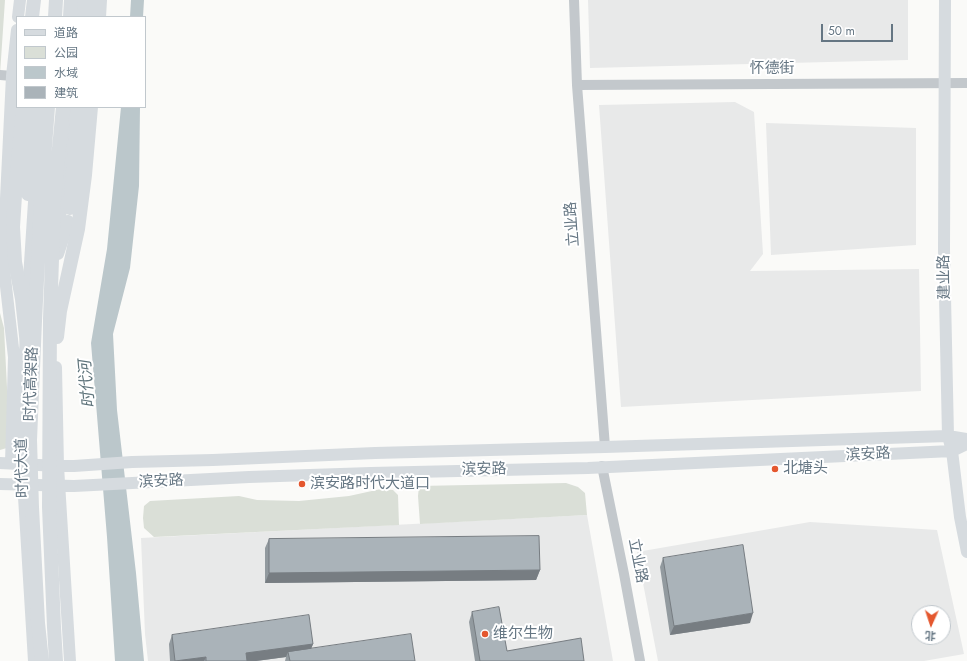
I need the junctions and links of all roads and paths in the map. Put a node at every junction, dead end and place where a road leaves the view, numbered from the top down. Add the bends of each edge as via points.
1 (20, 0) edge
2 (34, 0) edge
3 (43, 0) edge
4 (50, 0) edge
5 (56, 0) edge
6 (71, 0) edge
7 (79, 0) edge
8 (87, 0) edge
9 (100, 0) edge
10 (574, 0) edge
11 (945, 0) edge
12 (18, 16) edge
13 (32, 16) edge
14 (42, 16) edge
15 (48, 16) edge
16 (55, 16) edge
17 (70, 16) edge
18 (78, 16) edge
19 (85, 16) edge
20 (99, 16) edge
21 (16, 34) edge
22 (6, 76) edge
23 (945, 84) junction
24 (967, 84) edge
25 (577, 85) junction
26 (23, 108) edge
27 (35, 108) edge
28 (42, 108) edge
29 (48, 108) edge
30 (62, 108) edge
31 (70, 108) edge
32 (78, 108) edge
33 (91, 108) edge
34 (28, 194) joint
35 (70, 208) joint
36 (31, 249) junction
37 (58, 254) junction
38 (29, 285) junction
39 (12, 344) junction
40 (32, 396) junction
41 (49, 400) junction
42 (948, 436) junction
43 (967, 439) edge
44 (967, 444) edge
45 (605, 447) junction
46 (952, 451) junction
47 (11, 463) edge
48 (58, 466) junction
49 (602, 466) junction
50 (0, 484) edge
51 (22, 484) junction
52 (59, 486) junction
53 (967, 552) edge
54 (34, 661) edge
55 (42, 661) edge
56 (56, 661) edge
57 (70, 661) edge
58 (640, 661) edge

1 - 12 main road
2 - 13 highway
3 - 14 highway
4 - 15 main road
5 - 16 highway
6 - 17 highway
7 - 18 main road
8 - 19 highway
9 - 20 highway
10 - 25 street, 立业路
11 - 23 main road, 建业路
21 - 22 main road
22 - 39 main road via 3,260
23 - 24 street, 怀德街
23 - 25 street, 怀德街
23 - 42 main road, 建业路 via 944,250
25 - 45 street, 立业路
26 - 40 highway via 13,227
27 - 34 highway
28 - 36 main road, 时代大道
29 - 40 highway, 时代高架路
30 - 41 highway, 时代高架路 via 54,200
31 - 37 main road
32 - 35 highway
33 - 41 highway via 78,229 60,311
34 - 36 main road via 27,222
35 - 37 main road
36 - 38 main road, 时代大道
37 - 48 main road
38 - 39 main road
38 - 47 main road, 时代大道 via 23,382
39 - 47 main road via 14,358
40 - 55 highway, 时代高架路 via 32,507
41 - 56 highway, 时代高架路 via 49,507
42 - 43 main road, 滨安路
42 - 45 main road, 滨安路
42 - 46 main road, 建业路
44 - 46 main road, 滨安路
45 - 48 main road, 滨安路
46 - 49 main road, 滨安路
46 - 53 main road, 建业路
47 - 48 main road, 滨安路
47 - 51 main road, 时代大道
48 - 52 main road
49 - 52 main road, 滨安路 via 355,473
49 - 58 street, 立业路
50 - 51 main road, 滨安路
51 - 52 main road, 滨安路
51 - 54 main road, 时代大道
52 - 57 main road

